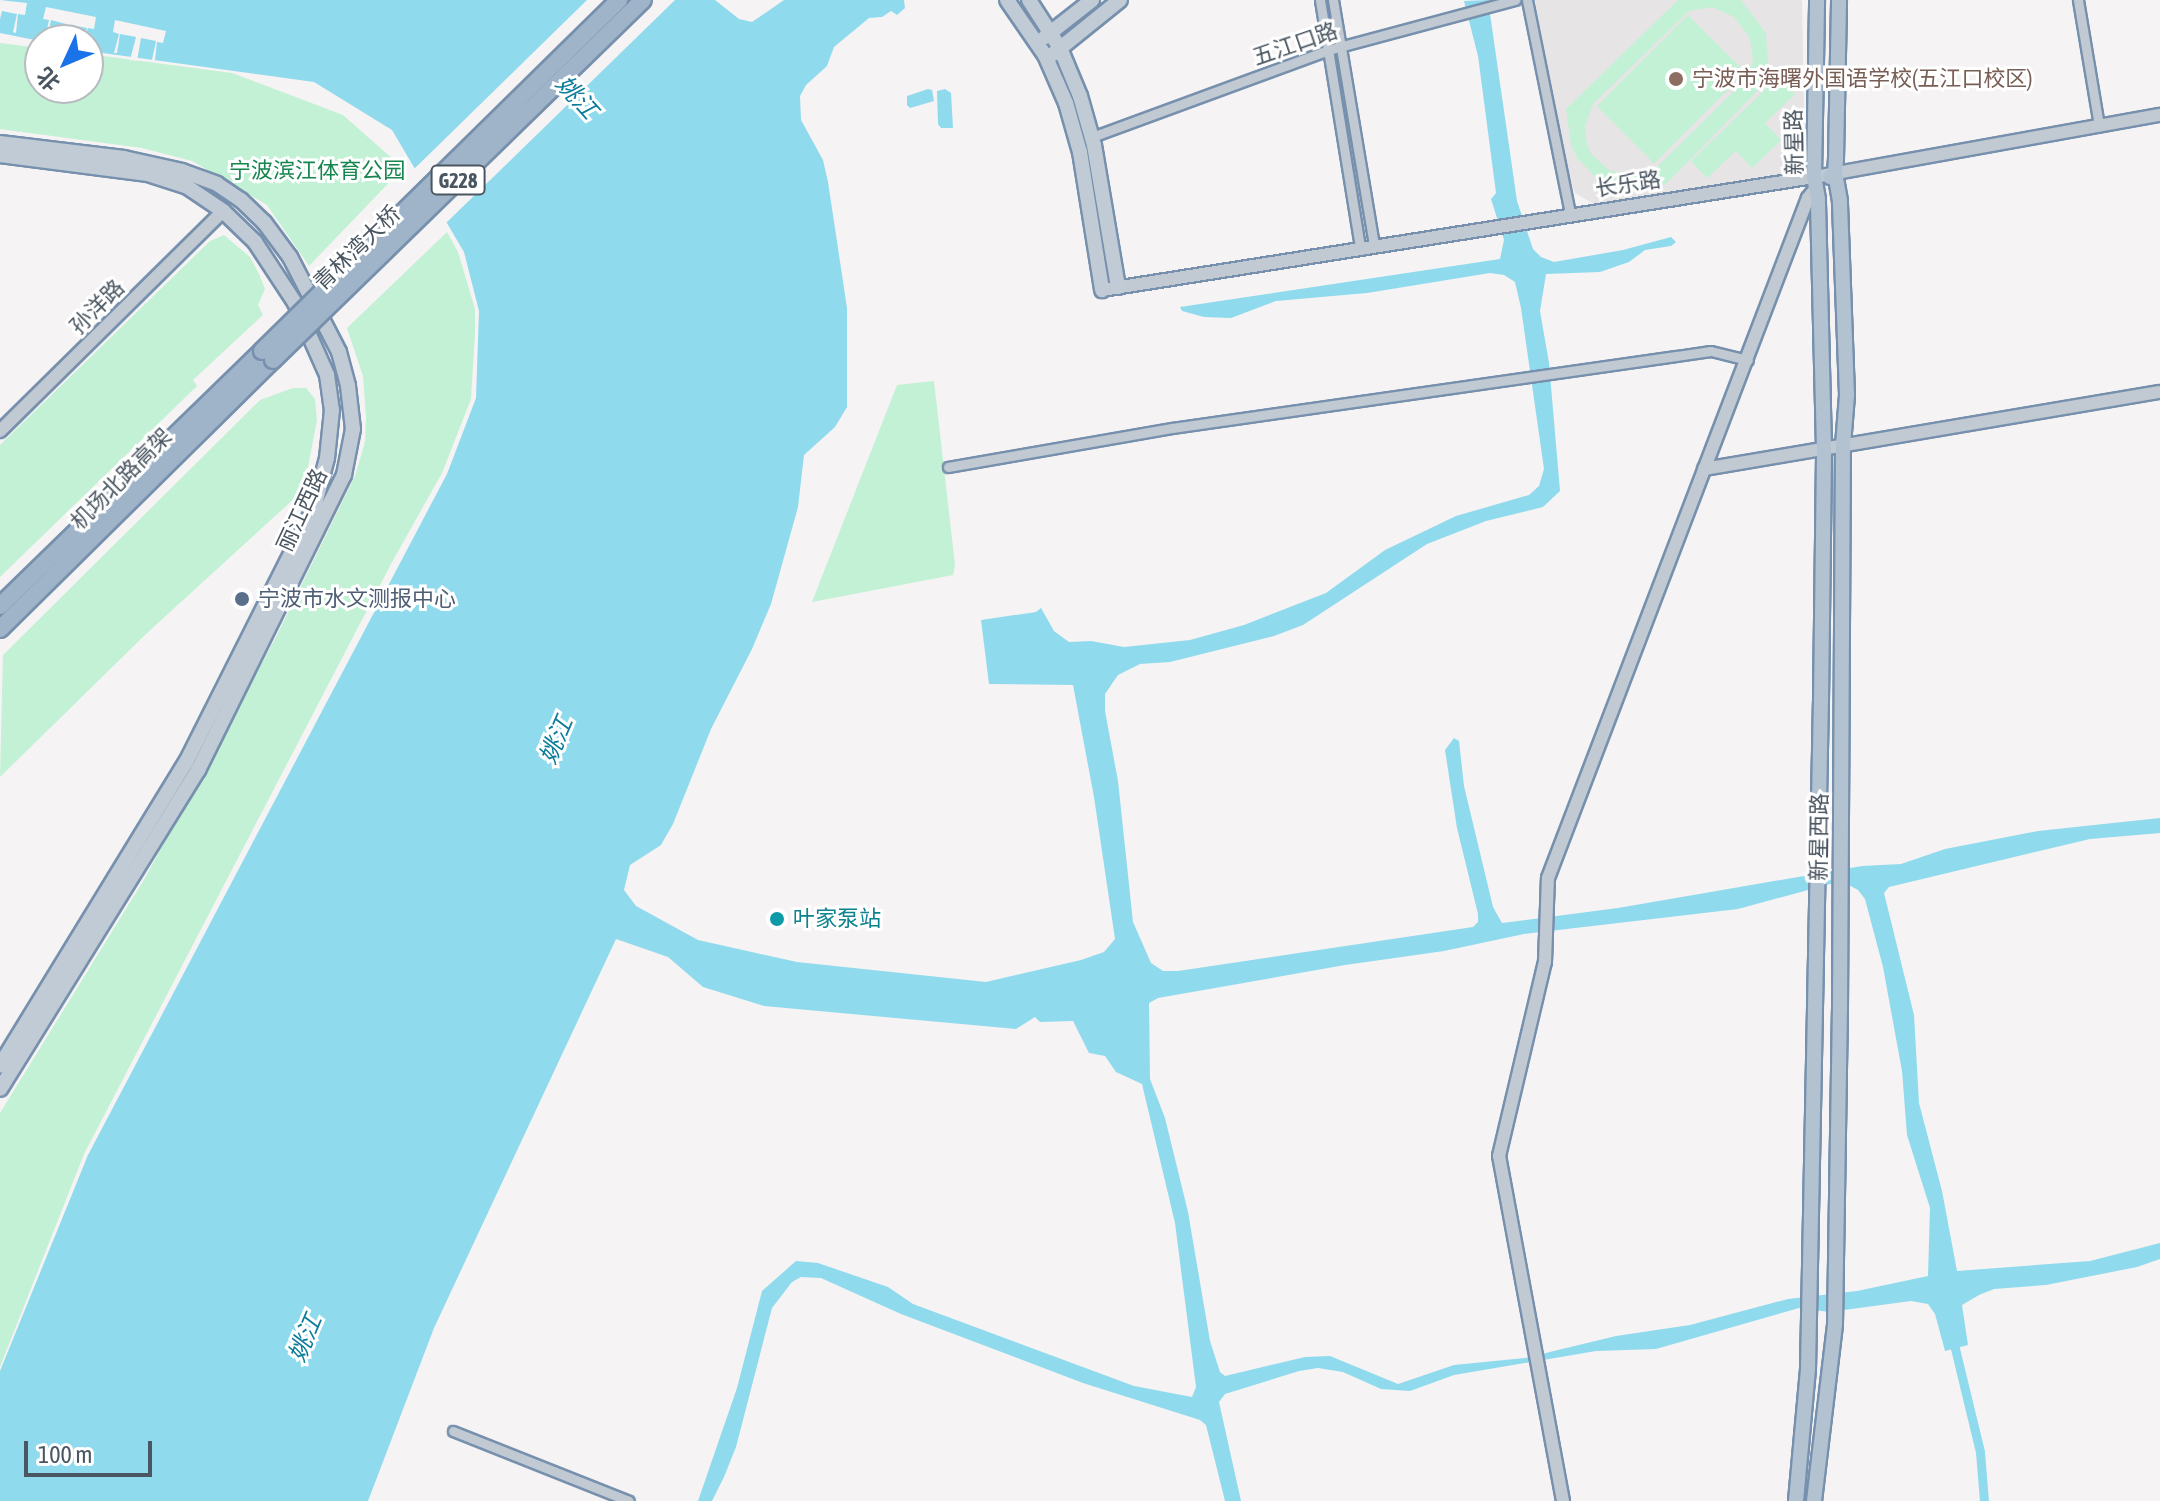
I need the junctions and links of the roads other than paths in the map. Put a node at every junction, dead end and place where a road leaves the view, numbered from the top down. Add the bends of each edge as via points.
1 (619, 0) edge
2 (643, 0) edge
3 (1007, 0) edge
4 (1029, 0) edge
5 (1092, 0) edge
6 (1120, 0) edge
7 (1320, 0) edge
8 (1333, 0) edge
9 (1515, 0) edge
10 (1527, 0) edge
11 (1817, 0) edge
12 (1839, 0) edge
13 (2078, 0) edge
14 (1050, 33) junction
15 (1037, 44) junction
16 (1342, 46) junction
17 (1060, 48) junction
18 (1328, 50) junction
19 (1046, 59) junction
20 (2160, 115) edge
21 (2099, 126) junction
22 (1092, 137) junction
23 (0, 143) edge
24 (0, 155) edge
25 (1835, 173) junction
26 (1815, 182) junction
27 (223, 211) junction
28 (1570, 213) junction
29 (1374, 245) junction
30 (1360, 247) junction
31 (1118, 287) junction
32 (1102, 290) joint
33 (267, 355) junction
34 (1748, 360) junction
35 (2160, 392) edge
36 (0, 431) edge
37 (1843, 445) junction
38 (1824, 448) junction
39 (948, 467) dead end
40 (1704, 469) junction
41 (0, 606) edge
42 (0, 629) edge
43 (0, 1066) edge
44 (0, 1089) edge
45 (453, 1431) dead end
46 (629, 1501) edge
47 (1563, 1501) edge
48 (1796, 1501) edge
49 (1814, 1501) edge

1 - 33 highway, 青林湾大桥 / G228, bridge
2 - 33 highway, 青林湾大桥 / G228, bridge
3 - 15 main road
4 - 14 main road
5 - 14 main road
6 - 17 main road
7 - 18 street
8 - 16 street
9 - 16 street, 五江口路
10 - 28 street
11 - 26 main road, 新星路
12 - 25 main road, 新星西路
13 - 21 street
14 - 15 main road
14 - 17 main road
15 - 19 main road
16 - 18 street, 五江口路
16 - 29 street
17 - 19 main road
17 - 22 main road
18 - 22 street, 五江口路
18 - 30 street
19 - 32 main road via 1080,152
20 - 21 street
21 - 25 street
22 - 31 main road
23 - 44 main road, 丽江西路 via 124,158 182,171 241,200 290,257 339,352 353,429 338,487 198,770
24 - 27 main road, 丽江西路 via 148,174 186,186
25 - 26 main road
25 - 37 main road, 新星西路 via 1846,380
26 - 28 street, 长乐路
26 - 34 street
26 - 38 main road, 新星西路
27 - 36 street, 孙洋路
27 - 43 main road, 丽江西路 via 263,252 309,329 327,375 332,410 314,508 186,762
28 - 29 street, 长乐路
29 - 30 street, 长乐路
30 - 31 street, 长乐路
31 - 32 street, 长乐路
33 - 41 highway, 机场北路高架 / G228
33 - 42 highway, 机场北路高架 / G228
34 - 39 street via 1711,351 1172,428
34 - 40 street
35 - 37 street
37 - 38 street
37 - 49 main road, 新星西路 via 1835,1324
38 - 40 street
38 - 48 main road, 新星西路 via 1808,1369
40 - 47 street via 1548,878 1545,962 1499,1156
45 - 46 street

